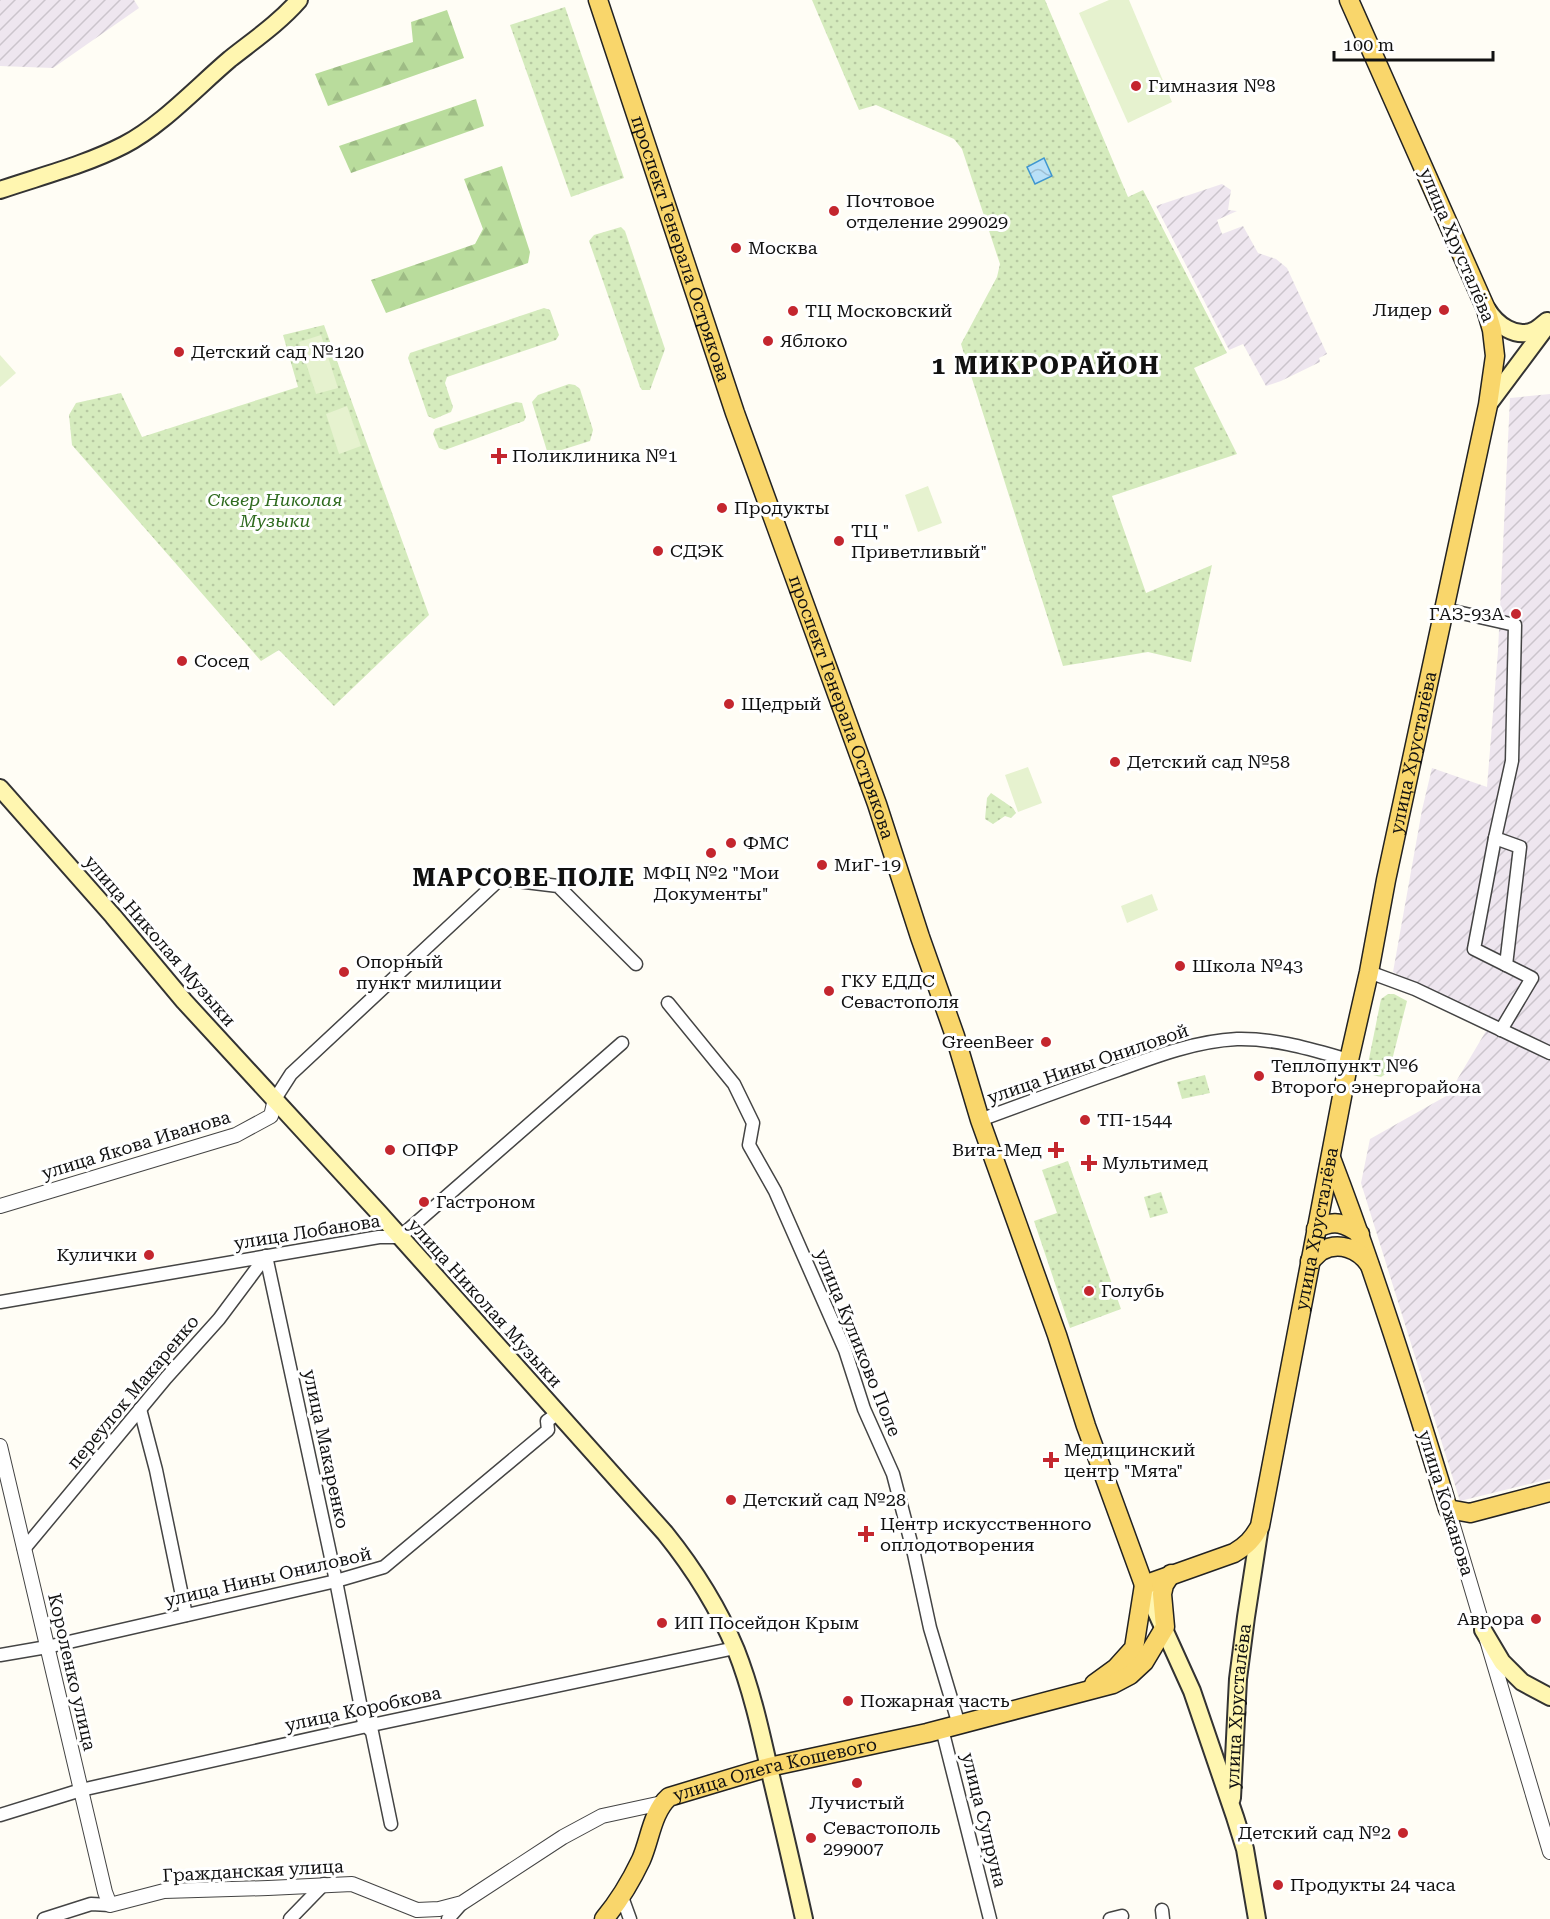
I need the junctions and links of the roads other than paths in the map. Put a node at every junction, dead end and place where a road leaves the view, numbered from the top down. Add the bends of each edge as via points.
1 (299, 0) edge
2 (598, 0) edge
3 (1349, 0) edge
4 (0, 190) edge
5 (1486, 309) junction
6 (1550, 320) edge
7 (1535, 341) junction
8 (1495, 356) junction
9 (1488, 405) junction
10 (1444, 609) junction
11 (0, 788) edge
12 (1495, 838) junction
13 (636, 964) dead end
14 (1506, 965) junction
15 (1369, 972) junction
16 (668, 1003) dead end
17 (1501, 1030) junction
18 (622, 1043) dead end
19 (1550, 1053) edge
20 (1349, 1060) junction
21 (275, 1099) junction
22 (980, 1120) junction
23 (1331, 1158) junction
24 (0, 1206) edge
25 (1316, 1229) junction
26 (1360, 1234) junction
27 (400, 1237) junction
28 (266, 1256) junction
29 (1310, 1261) junction
30 (1372, 1267) junction
31 (0, 1302) edge
32 (140, 1409) junction
33 (557, 1414) junction
34 (0, 1446) edge
35 (1550, 1492) edge
36 (1451, 1518) junction
37 (1260, 1526) junction
38 (24, 1549) junction
39 (1170, 1574) junction
40 (336, 1581) junction
41 (1144, 1585) junction
42 (186, 1615) junction
43 (1165, 1628) junction
44 (1483, 1630) junction
45 (1154, 1645) junction
46 (47, 1647) junction
47 (735, 1648) junction
48 (1134, 1648) junction
49 (0, 1655) edge
50 (1177, 1656) junction
51 (1074, 1695) junction
52 (1550, 1697) edge
53 (367, 1726) junction
54 (951, 1727) junction
55 (769, 1767) junction
56 (81, 1790) junction
57 (663, 1803) junction
58 (0, 1815) edge
59 (1235, 1816) junction
60 (391, 1824) dead end
61 (1550, 1852) edge
62 (324, 1884) junction
63 (622, 1897) junction
64 (462, 1903) junction
65 (110, 1905) junction
66 (44, 1919) edge
67 (290, 1919) edge
68 (448, 1919) edge
69 (604, 1919) edge
70 (630, 1919) edge
71 (804, 1919) edge
72 (990, 1919) edge
73 (1257, 1919) edge

1 - 4 main road via 143,134 97,157
2 - 22 main road, проспект Генерала Острякова via 735,413 877,804
3 - 5 main road, улица Хрусталёва
5 - 6 main road via 1500,326 1518,333 1534,331
5 - 8 main road, улица Хрусталёва
6 - 7 main road
7 - 8 main road via 1509,355
7 - 9 main road
8 - 9 main road, улица Хрусталёва
9 - 10 main road, улица Хрусталёва
10 - 12 street via 1515,625 1512,761
10 - 15 main road, улица Хрусталёва
11 - 21 main road, улица Николая Музыки via 184,1001
12 - 14 street via 1520,847
12 - 14 street via 1474,949
13 - 21 street, улица Якова Иванова via 558,886 500,879 291,1074
14 - 17 street via 1532,978
15 - 17 street
15 - 20 main road, улица Хрусталёва
16 - 54 street, улица Куликово Поле via 734,1084 753,1123 749,1145 775,1191 845,1350 864,1409 893,1474
17 - 19 street
18 - 27 street, улица Лобанова
20 - 22 street, улица Нины Ониловой via 1262,1040 1210,1043 1160,1055
20 - 23 main road, улица Хрусталёва
21 - 24 street, улица Якова Иванова via 271,1116 236,1135
21 - 27 main road, улица Николая Музыки
22 - 41 main road, проспект Генерала Острякова
23 - 25 main road, улица Хрусталёва
23 - 26 main road, улица Кожанова
25 - 26 main road via 1338,1223
25 - 29 main road, улица Хрусталёва
26 - 30 main road, улица Кожанова
27 - 28 street, улица Лобанова
27 - 33 main road, улица Николая Музыки
28 - 31 street, улица Лобанова
28 - 32 street, переулок Макаренко via 219,1319
28 - 40 street, улица Макаренко
29 - 30 main road via 1335,1246 1363,1255
29 - 37 main road, улица Хрусталёва
30 - 36 main road, улица Кожанова
32 - 38 street, переулок Макаренко
32 - 42 street
33 - 40 street, улица Нины Ониловой via 547,1421 548,1430 384,1567
33 - 47 main road, улица Николая Музыки via 686,1559 709,1594
34 - 38 street, Короленко улица
35 - 36 main road
36 - 44 street, улица Кожанова
37 - 39 main road, улица Хрусталёва via 1254,1538 1234,1553
37 - 59 main road, улица Хрусталёва via 1238,1679 1232,1797
38 - 46 street, Короленко улица
39 - 41 main road, улица Хрусталёва
39 - 43 main road via 1162,1594
40 - 42 street, улица Нины Ониловой
40 - 53 street, улица Макаренко
41 - 43 main road
41 - 48 main road
42 - 46 street, улица Нины Ониловой
43 - 45 main road, улица Олега Кошевого
43 - 50 main road
44 - 52 main road via 1502,1662 1522,1682
44 - 61 street, улица Кожанова
45 - 48 main road
45 - 50 main road
45 - 51 main road, улица Олега Кошевого via 1130,1676
46 - 49 street, улица Нины Ониловой
46 - 56 street, Короленко улица
47 - 53 street, улица Коробкова
47 - 55 main road, улица Николая Музыки
48 - 51 main road, улица Олега Кошевого via 1116,1668
50 - 59 main road
51 - 54 main road, улица Олега Кошевого
53 - 56 street, улица Коробкова
53 - 60 street, улица Макаренко via 372,1732
54 - 55 main road, улица Олега Кошевого
54 - 72 street, улица Супруна
55 - 57 main road, улица Олега Кошевого via 677,1793
55 - 71 main road, улица Николая Музыки
56 - 58 street, улица Коробкова
56 - 65 street, Короленко улица
57 - 63 main road
57 - 64 street, улица Олега Кошевого via 602,1816
59 - 73 main road
62 - 64 street, Гражданская улица via 352,1884 417,1910
62 - 65 street, Гражданская улица via 164,1891
62 - 67 street
63 - 69 main road
63 - 70 street
64 - 68 street
65 - 66 street, Гражданская улица via 91,1904

